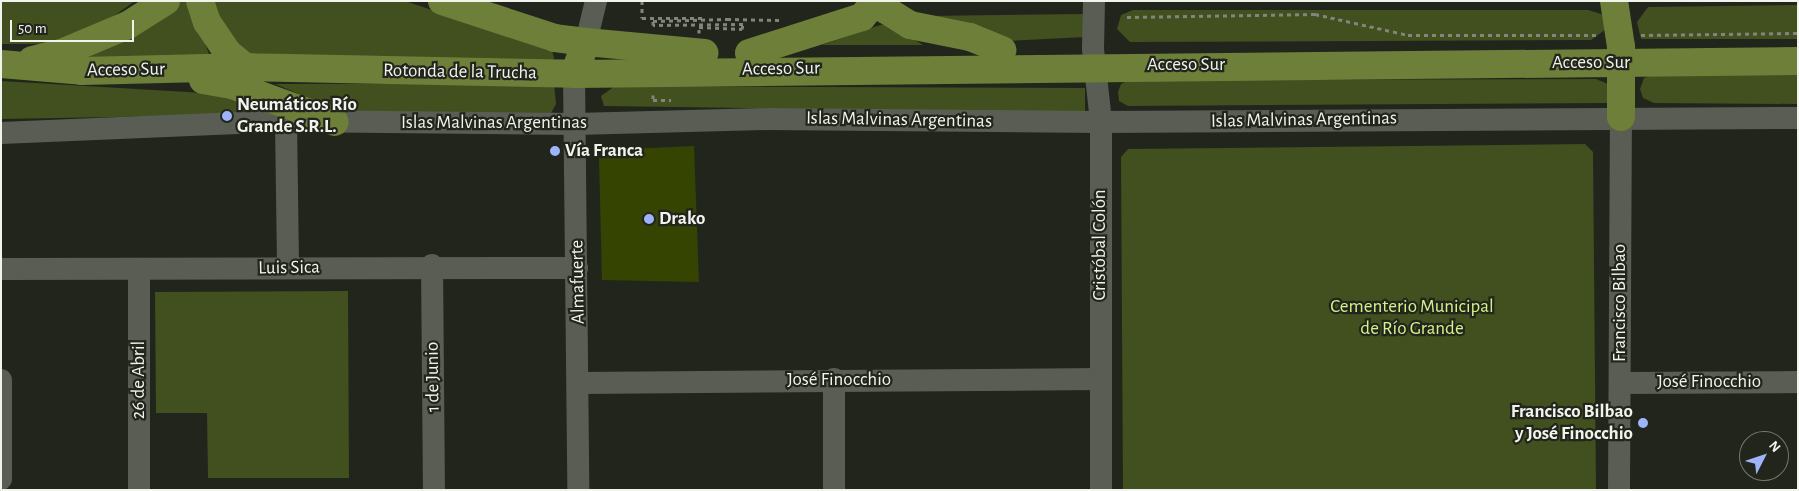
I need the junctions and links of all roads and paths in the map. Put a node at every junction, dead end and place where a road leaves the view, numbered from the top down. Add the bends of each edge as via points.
1 (166, 1) edge
2 (200, 1) edge
3 (442, 1) edge
4 (596, 1) edge
5 (642, 1) edge
6 (876, 1) edge
7 (882, 1) edge
8 (1094, 1) edge
9 (1614, 1) edge
10 (1127, 17) dead end
11 (699, 27) dead end
12 (1798, 33) edge
13 (586, 42) junction
14 (1798, 46) edge
15 (1621, 48) junction
16 (1004, 50) junction
17 (749, 53) junction
18 (1093, 57) junction
19 (1798, 61) edge
20 (4, 64) edge
21 (246, 67) junction
22 (145, 71) junction
23 (574, 74) junction
24 (282, 110) junction
25 (1620, 117) junction
26 (1798, 118) edge
27 (335, 122) joint
28 (1101, 122) junction
29 (576, 124) junction
30 (1, 133) edge
31 (432, 265) junction
32 (288, 268) junction
33 (577, 268) junction
34 (1, 269) edge
35 (138, 271) junction
36 (834, 379) junction
37 (1100, 379) junction
38 (1, 380) edge
39 (1620, 382) junction
40 (1798, 382) edge
41 (579, 383) junction
42 (1, 389) edge
43 (1, 479) edge
44 (139, 490) edge
45 (434, 490) edge
46 (578, 490) edge
47 (834, 490) edge
48 (1101, 490) edge
49 (1619, 490) edge

1 - 20 main road, Acceso Sur via 128,26 73,49
2 - 21 main road via 207,22 227,52
3 - 13 main road via 555,38
4 - 13 street
5 - 11 path via 642,18 728,18 653,22 653,25 743,24 742,28
6 - 17 main road via 862,17
7 - 16 main road via 886,10 910,25 970,37
8 - 18 street, Cristóbal Colón
9 - 15 main road
10 - 15 path via 1315,14 1408,35
12 - 15 path
13 - 17 main road, Acceso Sur via 680,54
13 - 23 main road
14 - 15 main road, Acceso Sur
15 - 18 main road, Acceso Sur
15 - 19 main road, Acceso Sur
15 - 25 main road
16 - 17 main road, Acceso Sur
16 - 18 main road, Acceso Sur
18 - 23 main road, Acceso Sur
18 - 28 street, Cristóbal Colón
20 - 22 main road, Acceso Sur via 82,71
21 - 22 main road, Acceso Sur
21 - 23 main road, Rotonda de la Trucha
21 - 24 main road
22 - 24 main road via 232,84
23 - 29 street, Almafuerte
24 - 27 main road
24 - 30 street
24 - 32 street
25 - 26 street, Islas Malvinas Argentinas
25 - 28 street, Islas Malvinas Argentinas
25 - 39 street, Francisco Bilbao
27 - 29 street, Islas Malvinas Argentinas
28 - 29 street, Islas Malvinas Argentinas via 770,119
28 - 37 street, Cristóbal Colón
29 - 33 street, Almafuerte
31 - 32 street, Luis Sica
31 - 33 street, Luis Sica
31 - 45 street, 1 de Junio
32 - 35 street, Luis Sica
33 - 41 street, Almafuerte
34 - 35 street, Luis Sica
35 - 44 street, 26 de Abril
36 - 37 street, José Finocchio
36 - 41 street, José Finocchio
36 - 47 street
37 - 48 street, Cristóbal Colón
38 - 42 street
39 - 40 street, José Finocchio
39 - 49 street, Francisco Bilbao
41 - 46 street, Almafuerte
42 - 43 street

